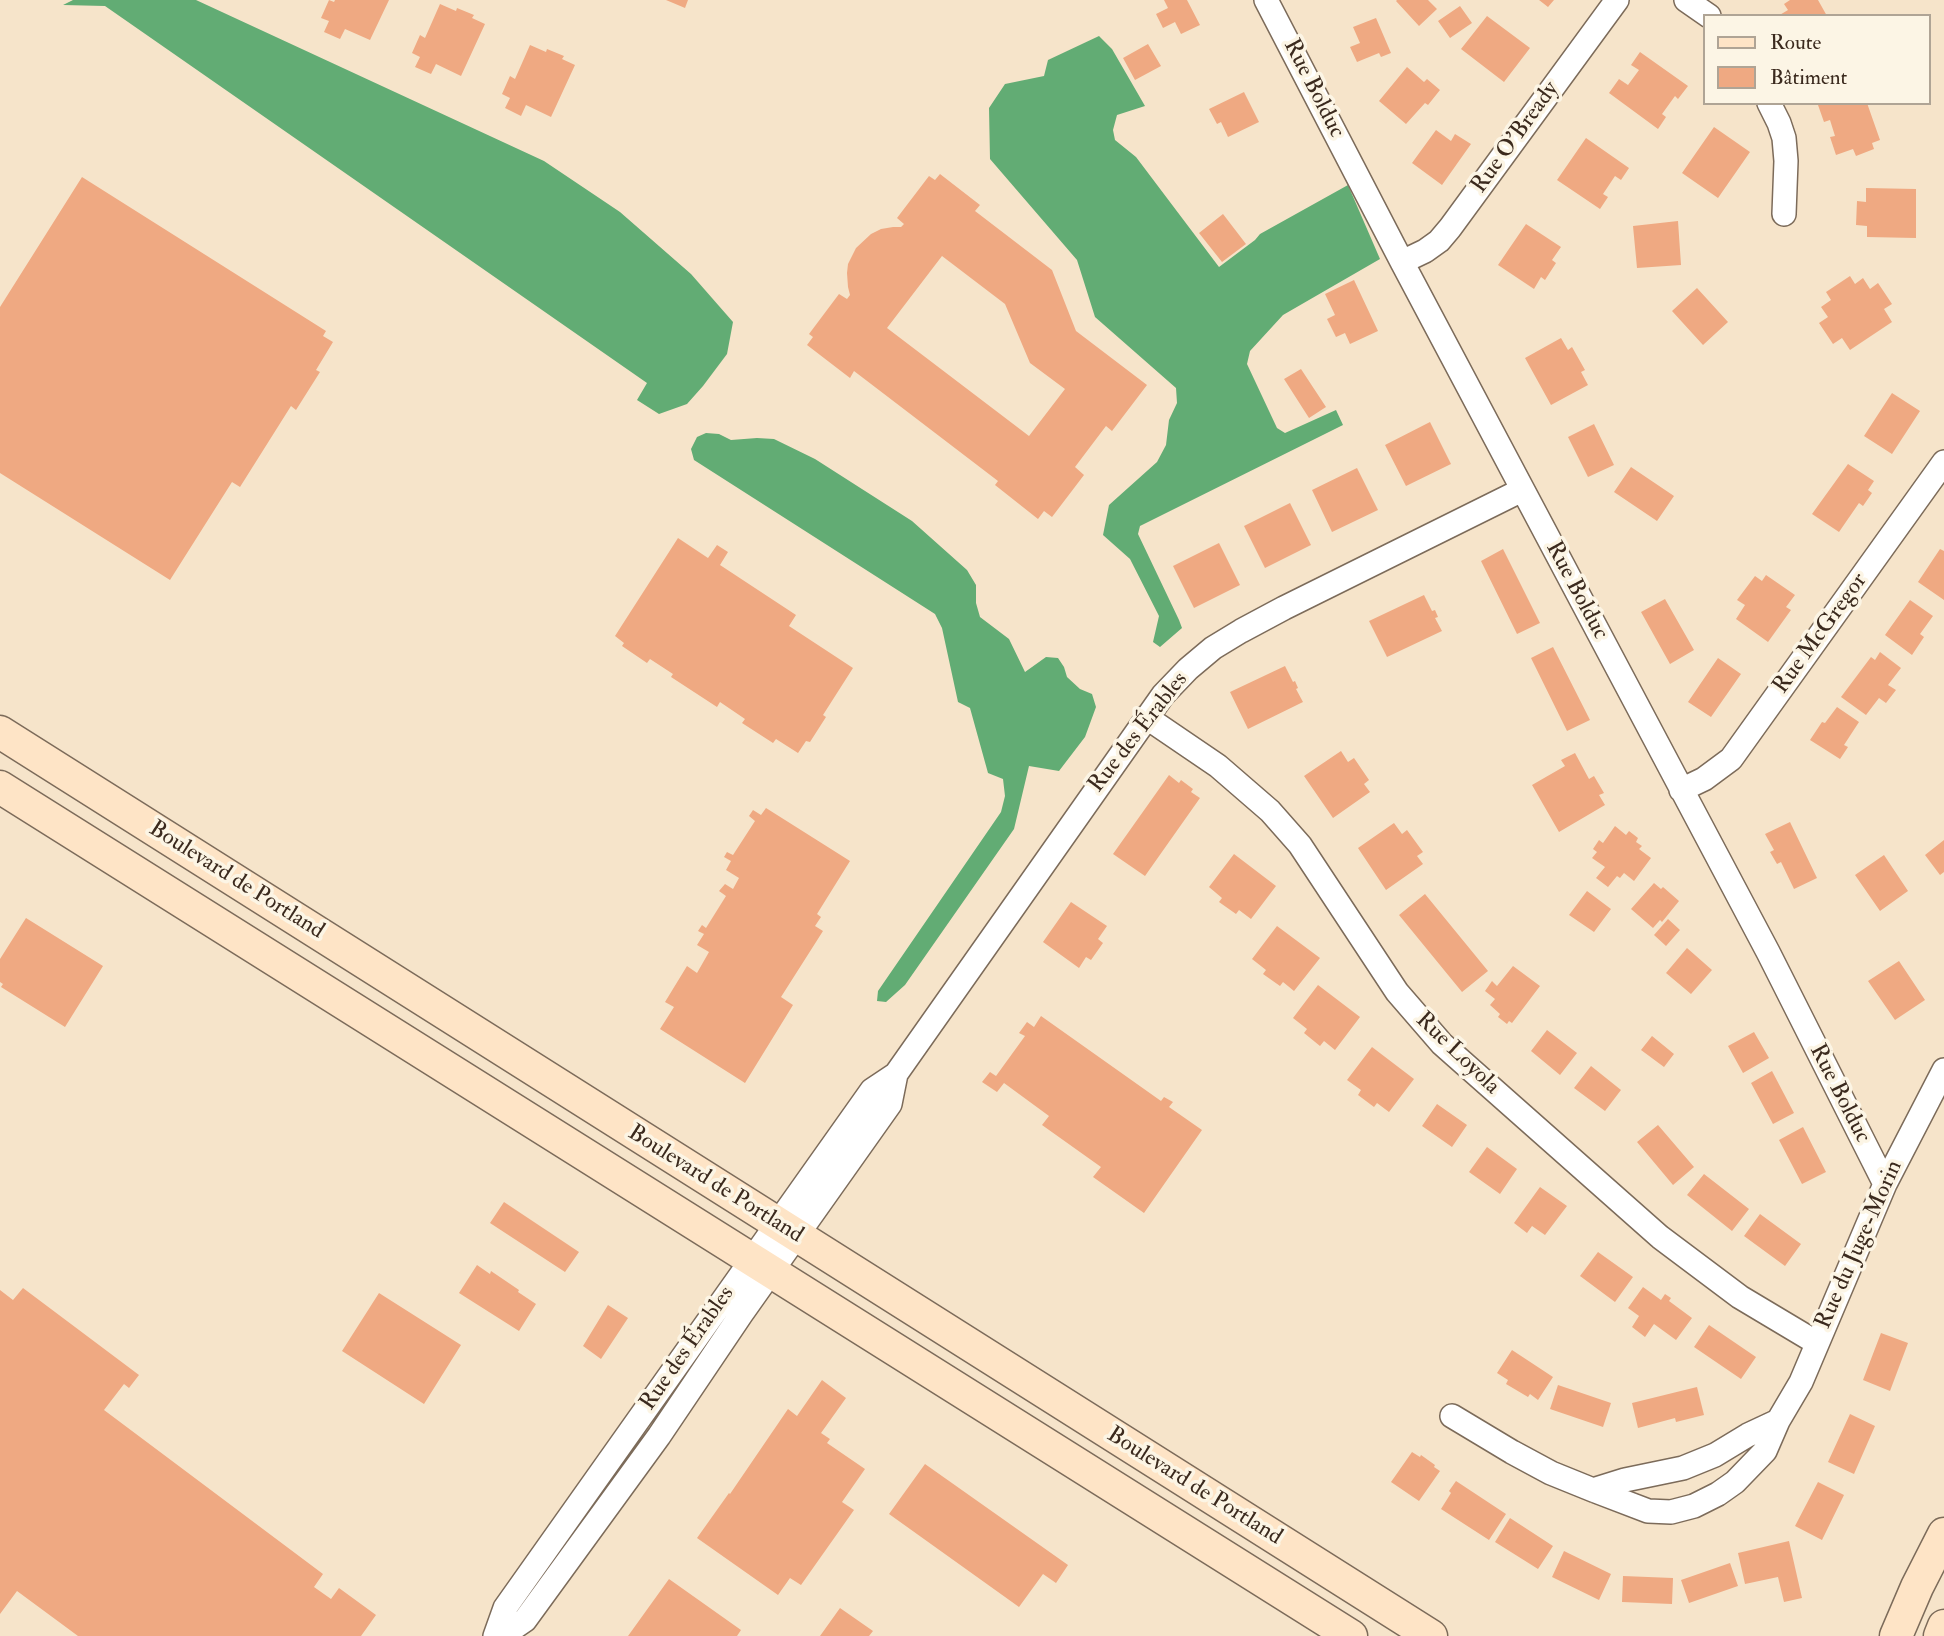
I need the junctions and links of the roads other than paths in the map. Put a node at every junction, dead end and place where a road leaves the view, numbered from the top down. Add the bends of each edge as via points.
1 (1266, 0) edge
2 (1617, 0) edge
3 (1686, 0) edge
4 (1706, 14) edge
5 (1770, 105) edge
6 (1784, 214) dead end
7 (1402, 262) junction
8 (1944, 462) edge
9 (1522, 489) junction
10 (1146, 717) junction
11 (0, 732) edge
12 (0, 787) edge
13 (1681, 790) junction
14 (1944, 1070) edge
15 (1885, 1184) junction
16 (787, 1230) junction
17 (762, 1266) junction
18 (1817, 1343) junction
19 (1452, 1416) dead end
20 (1778, 1421) junction
21 (1593, 1490) junction
22 (1944, 1534) edge
23 (1917, 1587) junction
24 (1944, 1626) edge
25 (495, 1636) edge
26 (502, 1636) edge
27 (1351, 1636) edge
28 (1431, 1636) edge
29 (1874, 1636) edge
30 (1896, 1636) edge
31 (1940, 1636) edge

1 - 7 street, Rue Bolduc
2 - 7 street, Rue O'Bready via 1450,228 1439,241
3 - 4 street
5 - 6 street via 1784,138
7 - 9 street, Rue Bolduc
8 - 13 street, Rue McGregor via 1731,759
9 - 10 street, Rue des Érables via 1241,631 1188,669
9 - 13 street, Rue Bolduc
10 - 16 street, Rue des Érables via 896,1074 891,1104
10 - 18 street, Rue Loyola via 1218,766 1270,811 1300,845 1397,992 1442,1044 1660,1237 1741,1297
11 - 16 main road, Boulevard de Portland
12 - 17 main road, Boulevard de Portland
13 - 15 street, Rue Bolduc
14 - 15 street, Rue du Juge-Morin
15 - 18 street, Rue du Juge-Morin
16 - 17 street, Rue des Érables
16 - 28 main road, Boulevard de Portland
17 - 25 street, Rue des Érables via 505,1608
17 - 26 street, Rue des Érables via 659,1436 525,1620
17 - 27 main road, Boulevard de Portland
18 - 20 street, Rue du Juge-Morin
19 - 21 street, Rue du Juge-Morin via 1551,1473
20 - 21 street via 1683,1468
20 - 21 street, Rue du Juge-Morin via 1756,1463 1718,1494 1694,1506 1648,1511
22 - 23 main road
23 - 29 main road
23 - 30 main road
24 - 31 main road

